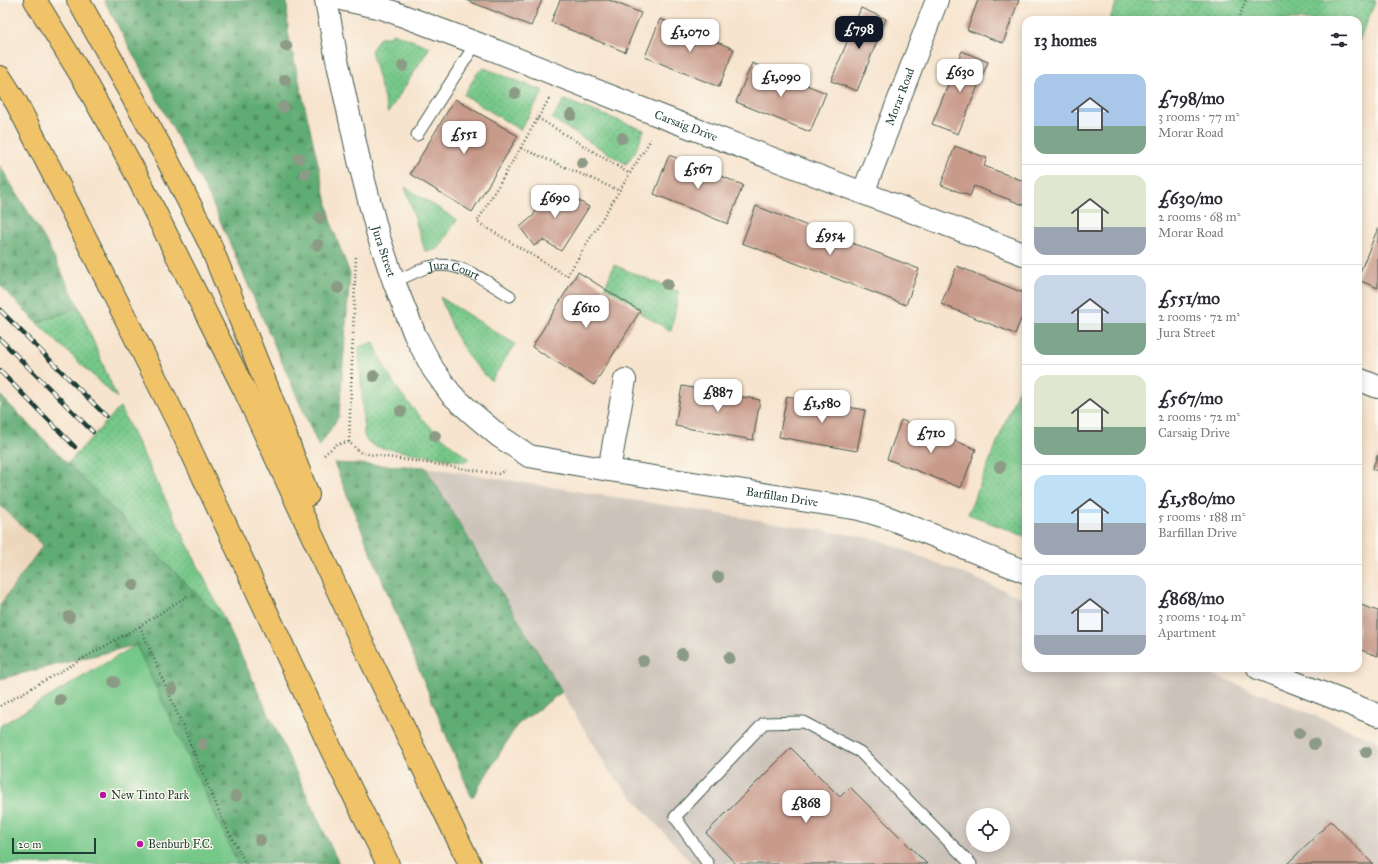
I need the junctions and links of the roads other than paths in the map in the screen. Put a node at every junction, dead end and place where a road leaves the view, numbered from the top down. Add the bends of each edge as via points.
1 (35, 0) edge
2 (78, 0) edge
3 (333, 0) edge
4 (937, 0) edge
5 (476, 43) junction
6 (0, 77) edge
7 (0, 82) edge
8 (16, 102) junction
9 (416, 134) dead end
10 (863, 194) junction
11 (1022, 254) edge
12 (394, 282) junction
13 (510, 296) dead end
14 (625, 380) dead end
15 (1362, 380) edge
16 (1378, 386) edge
17 (529, 456) joint
18 (609, 470) junction
19 (1022, 570) edge
20 (358, 634) junction
21 (1268, 672) edge
22 (1378, 715) edge
23 (388, 864) edge
24 (470, 864) edge
25 (708, 864) edge
26 (971, 864) edge

1 - 20 highway via 84,80 135,172 245,391
2 - 20 highway via 164,153 210,244 272,401
3 - 5 street, Carsaig Drive via 382,8
3 - 12 street, Jura Street via 336,55 360,165 378,235
4 - 10 street, Morar Road
5 - 9 lane
5 - 10 street, Carsaig Drive
6 - 8 highway
7 - 8 highway
8 - 23 highway via 178,422 331,749
10 - 11 street, Carsaig Drive
12 - 13 lane, Jura Court via 428,268 451,265 468,271
12 - 17 street, Jura Street via 423,351 451,394 499,436
14 - 18 street
15 - 16 street
17 - 18 street, Barfillan Drive
18 - 19 street, Barfillan Drive via 859,509 890,518
20 - 24 highway
21 - 22 street
25 - 26 lane via 675,817 764,723 803,722 860,752

